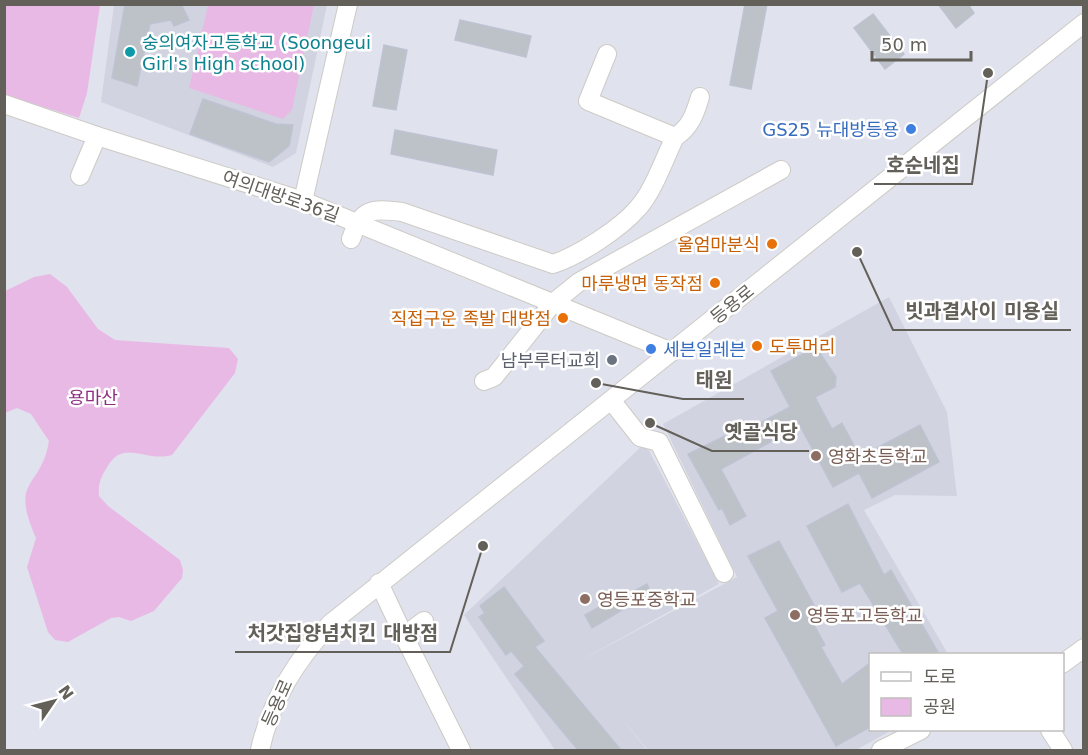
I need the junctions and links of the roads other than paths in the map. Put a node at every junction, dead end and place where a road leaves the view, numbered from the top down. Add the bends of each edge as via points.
1 (348, 4) edge
2 (1083, 23) edge
3 (607, 54) dead end
4 (700, 97) dead end
5 (4, 104) edge
6 (97, 136) junction
7 (675, 137) junction
8 (781, 170) dead end
9 (80, 176) dead end
10 (303, 201) junction
11 (354, 231) junction
12 (553, 303) junction
13 (672, 352) junction
14 (484, 381) dead end
15 (611, 400) junction
16 (724, 573) dead end
17 (379, 583) junction
18 (424, 621) dead end
19 (405, 636) junction
20 (1083, 648) edge
21 (1064, 662) edge
22 (917, 731) edge
23 (1051, 731) edge
24 (260, 750) edge
25 (461, 750) edge
26 (881, 750) edge
27 (1063, 750) edge

1 - 10 street
2 - 13 street, 등용로
3 - 7 street via 588,101
4 - 7 street via 694,116
5 - 6 street, 여의대방로36길
6 - 9 street
6 - 10 street, 여의대방로36길
7 - 11 street via 640,207 570,258 553,264 402,212 367,211
8 - 12 street via 579,282
10 - 11 street, 여의대방로36길
11 - 12 street, 여의대방로36길
12 - 13 street, 여의대방로36길
12 - 14 street via 494,377
13 - 15 street, 등용로
15 - 16 street via 640,437 659,442
15 - 17 street, 등용로
17 - 19 street
17 - 24 street, 등용로 via 331,623 297,662 273,707
18 - 19 street
19 - 25 street
20 - 21 street
22 - 26 street
23 - 27 street

